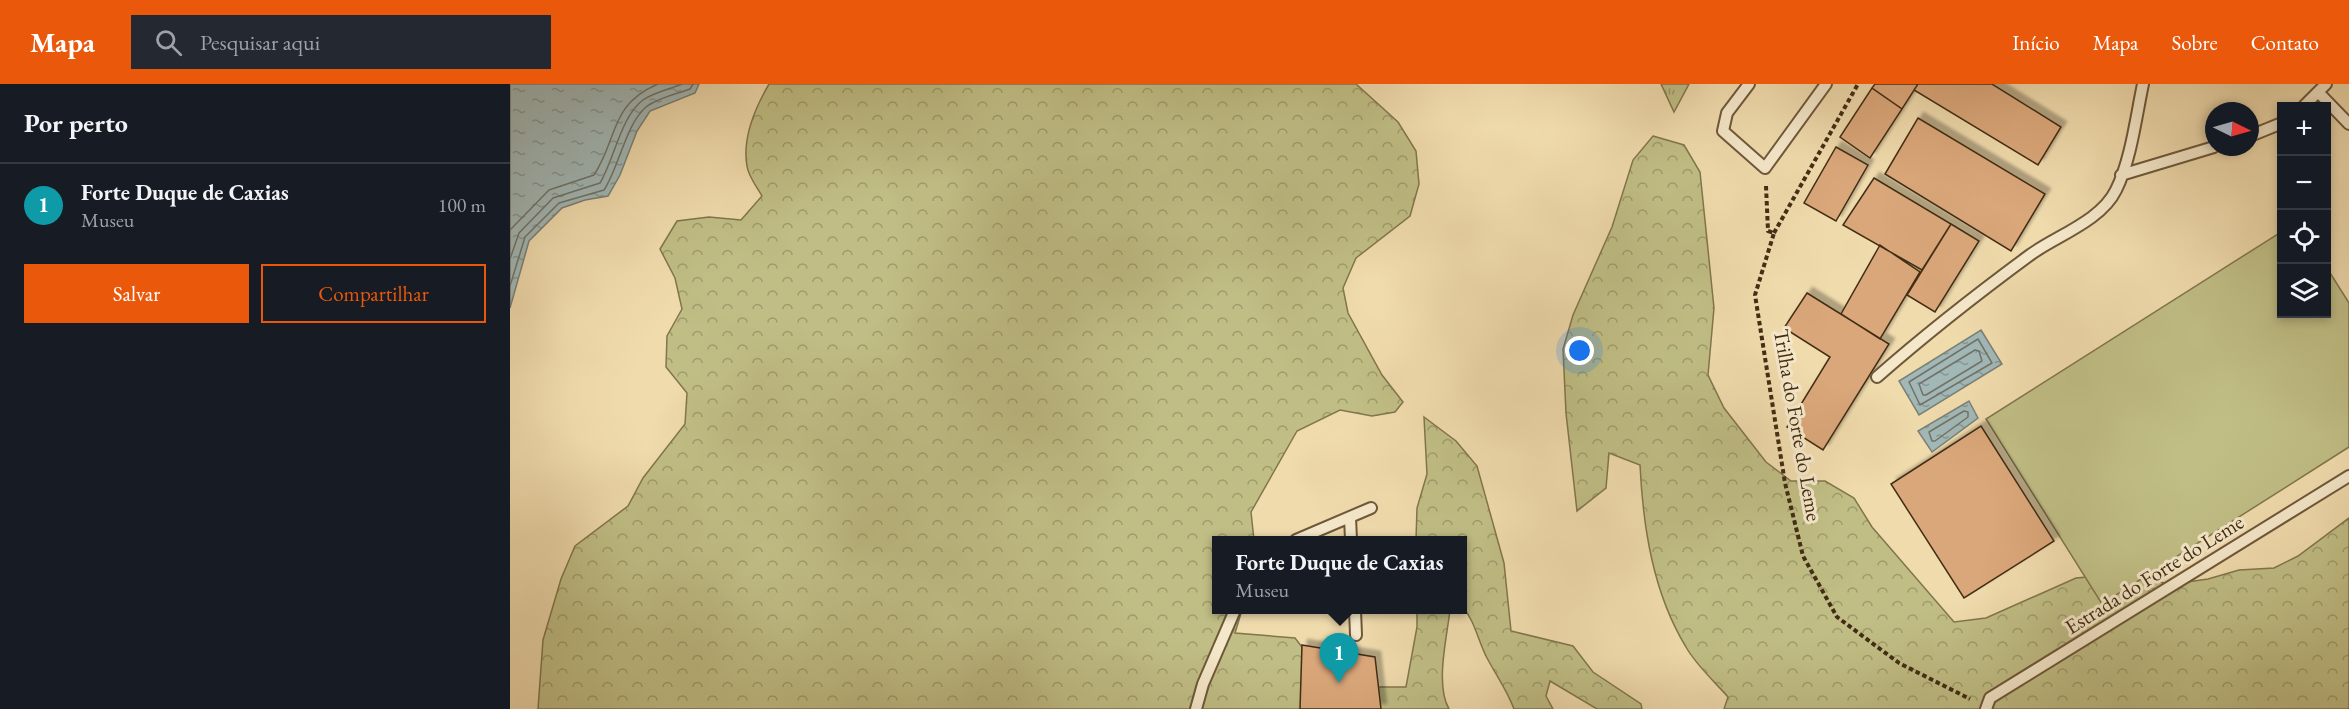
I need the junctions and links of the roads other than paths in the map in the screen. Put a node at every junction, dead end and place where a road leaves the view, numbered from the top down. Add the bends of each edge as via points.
1 (1749, 84) edge
2 (1826, 84) edge
3 (2143, 84) edge
4 (2322, 89) edge
5 (2308, 102) edge
6 (2349, 124) edge
7 (2277, 125) edge
8 (2259, 132) edge
9 (2205, 150) edge
10 (2121, 175) junction
11 (1877, 377) dead end
12 (2349, 476) edge
13 (1371, 508) dead end
14 (1350, 517) junction
15 (1305, 536) edge
16 (1351, 536) edge
17 (1233, 614) edge
18 (1355, 614) edge
19 (1356, 635) dead end
20 (1985, 708) edge
21 (1196, 709) edge

1 - 2 lane via 1727,113 1724,131 1765,168
3 - 10 lane
4 - 5 lane
4 - 6 lane
7 - 8 lane
9 - 10 lane
10 - 11 lane via 2116,191 2095,213 1934,327
12 - 20 lane, Estrada do Forte do Leme via 1990,698
13 - 14 lane
14 - 15 lane
14 - 16 lane
17 - 21 lane
18 - 19 lane

